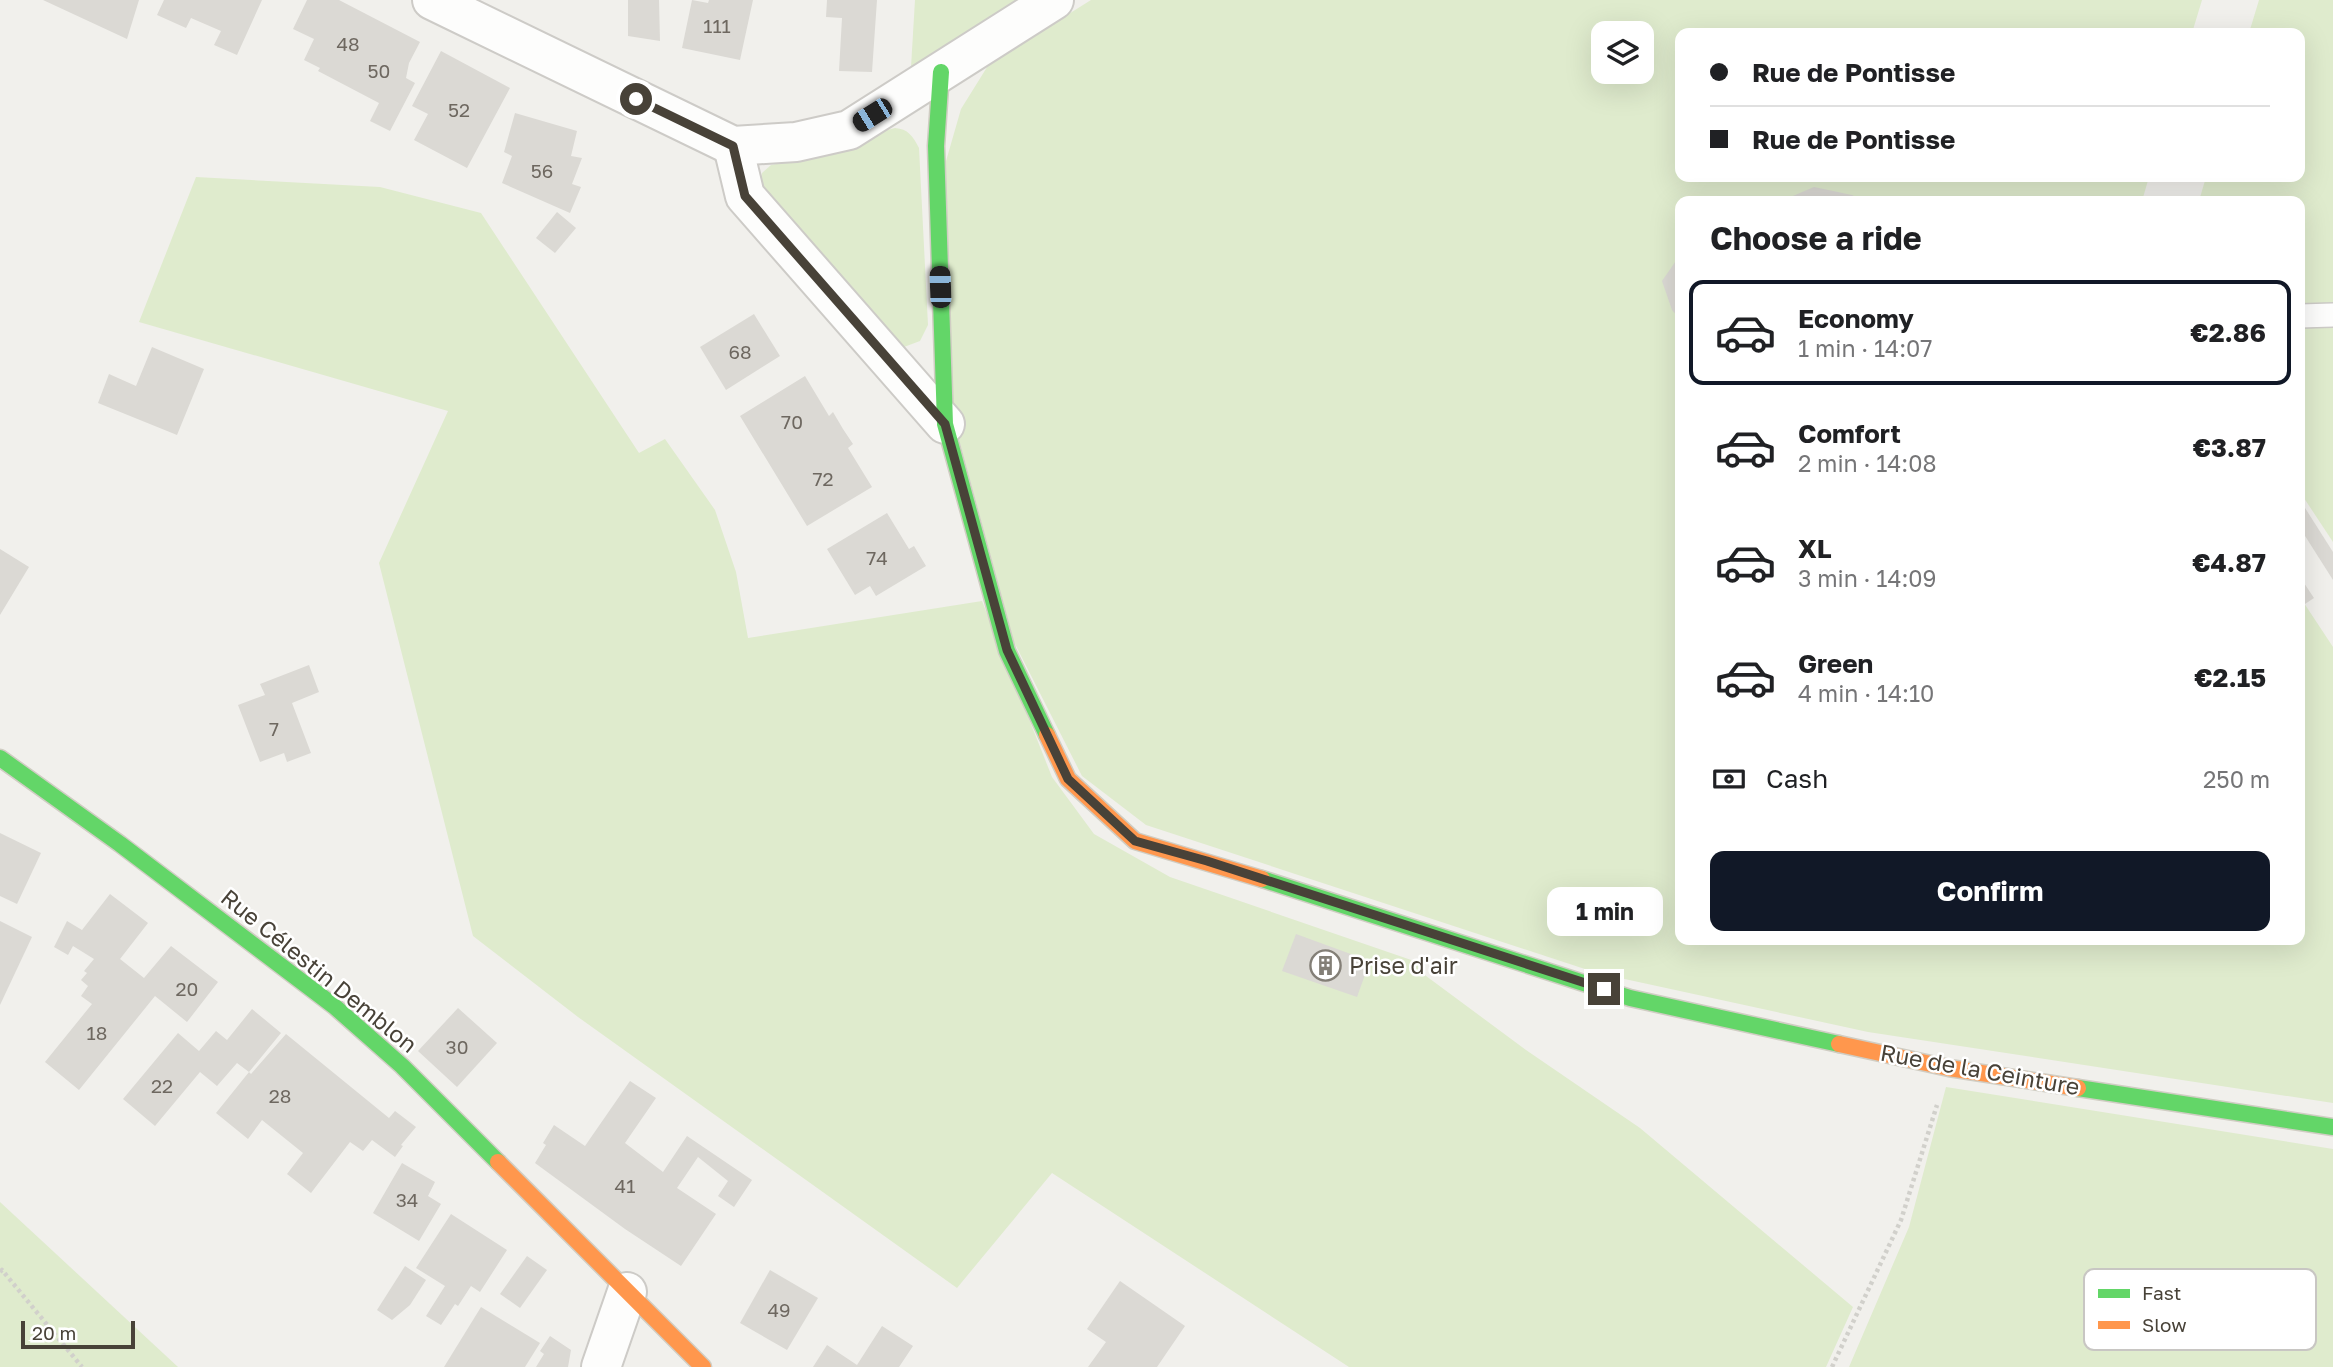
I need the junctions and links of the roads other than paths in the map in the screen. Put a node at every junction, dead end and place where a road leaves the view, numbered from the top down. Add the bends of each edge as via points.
1 (432, 0) edge
2 (1054, 0) edge
3 (941, 72) junction
4 (733, 146) junction
5 (2333, 315) edge
6 (2305, 316) edge
7 (945, 424) junction
8 (0, 758) edge
9 (2333, 1127) edge
10 (627, 1292) junction
11 (601, 1367) edge
12 (703, 1367) edge

1 - 4 street
2 - 3 street
3 - 4 street via 849,130 796,142
3 - 7 street, Rue de la Ceinture via 936,146
4 - 7 street via 745,196
5 - 6 lane
7 - 9 street, Rue de la Ceinture via 1007,650 1068,779 1135,841 1630,998 1949,1068
8 - 10 street, Rue Célestin Demblon via 334,1006 402,1066
10 - 11 street
10 - 12 street, Rue Célestin Demblon

